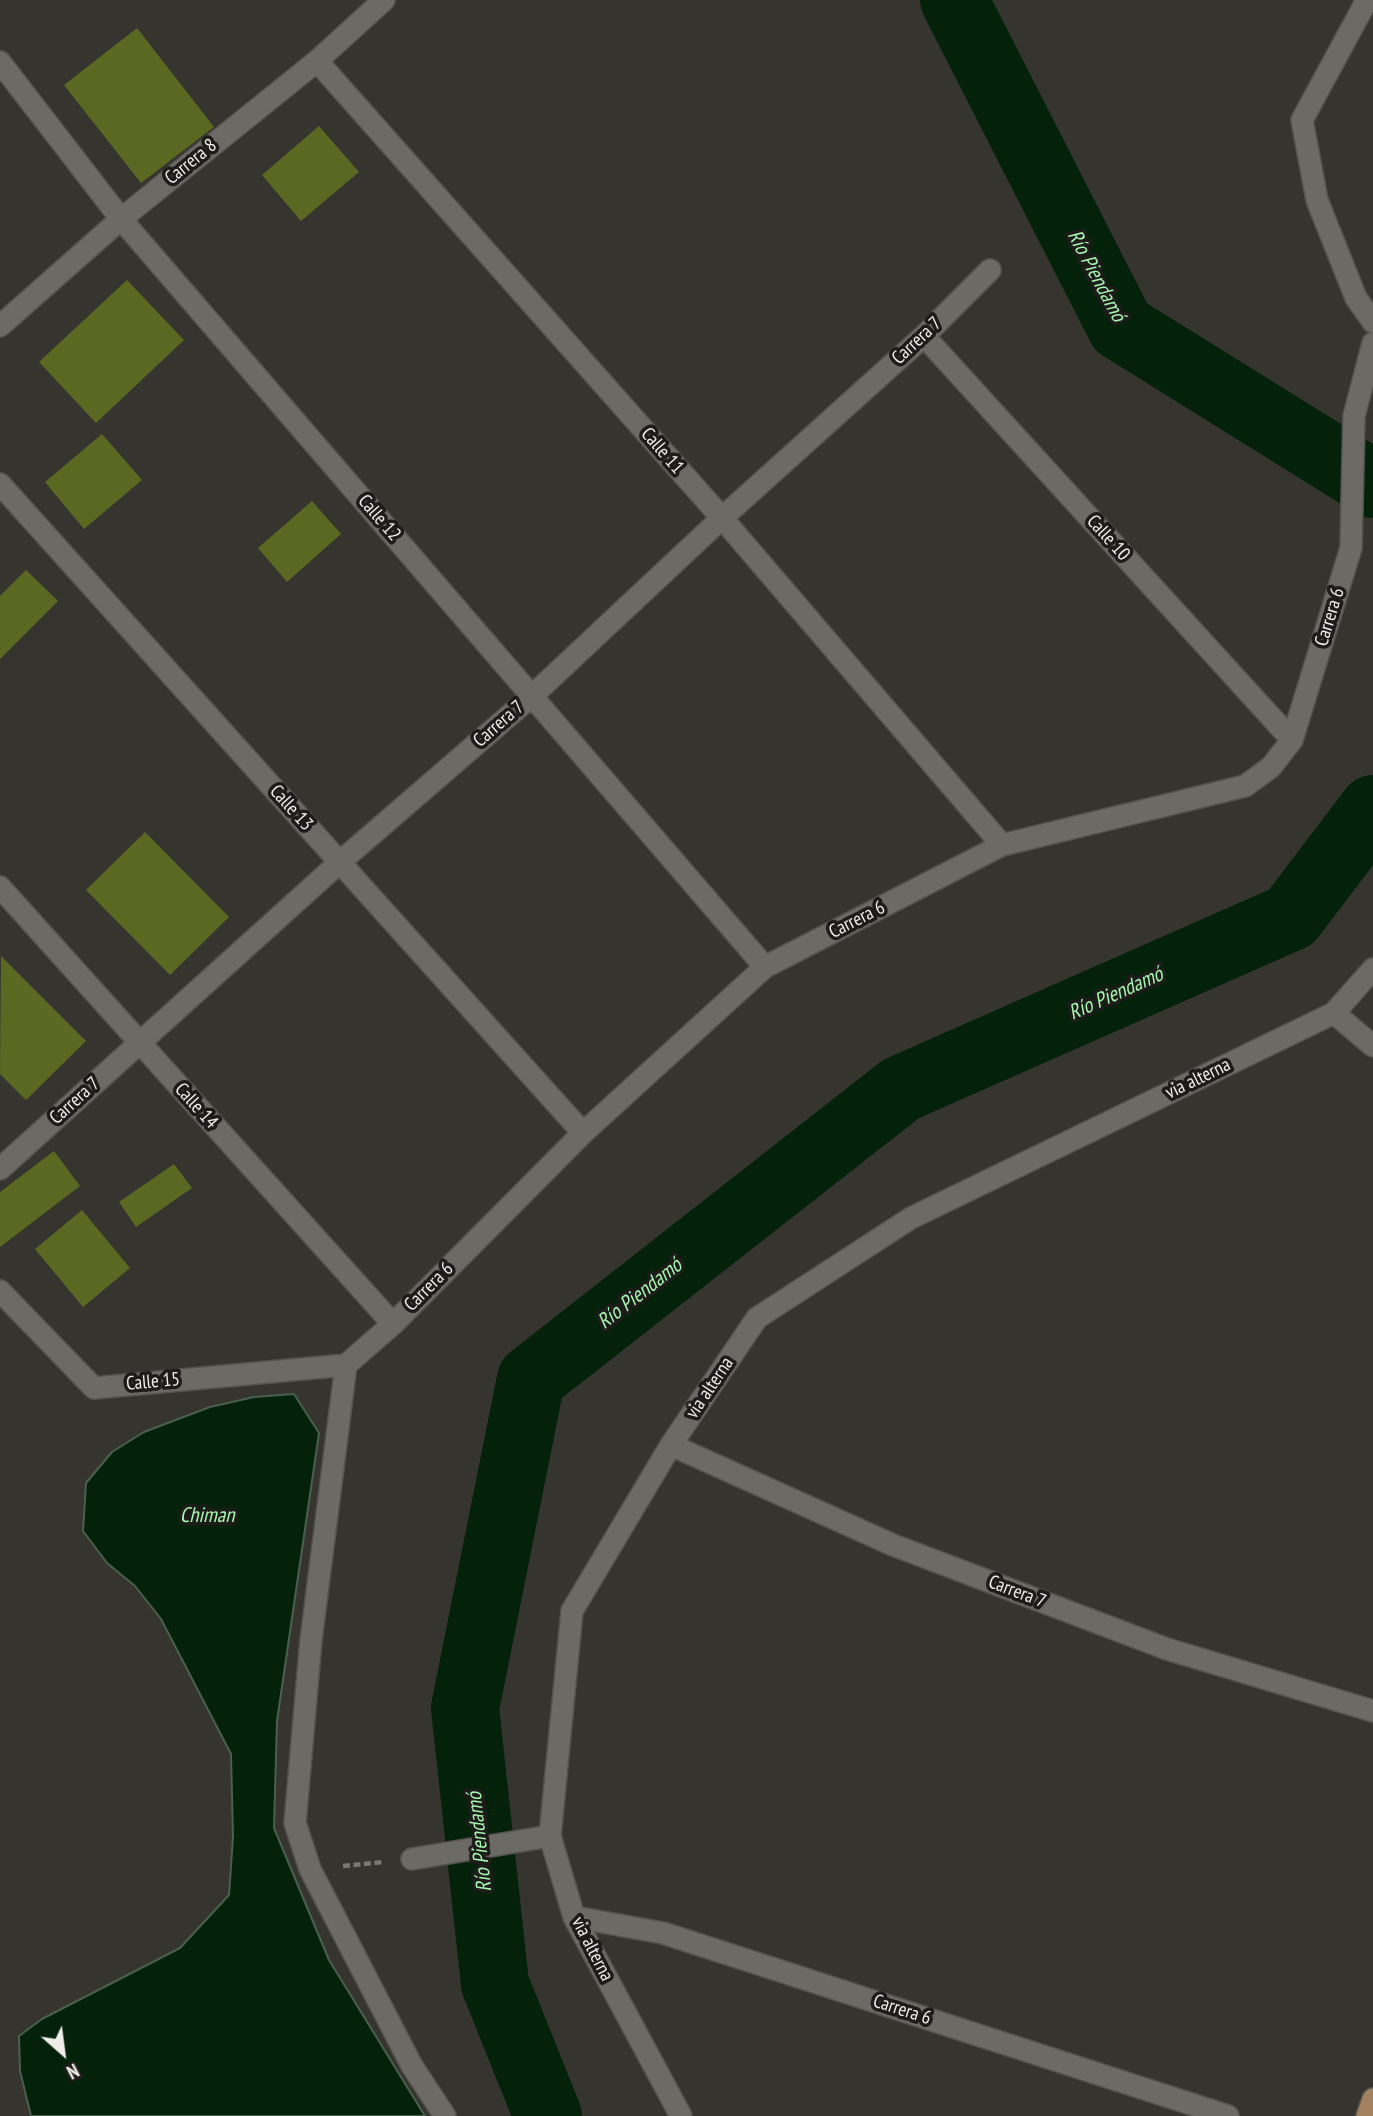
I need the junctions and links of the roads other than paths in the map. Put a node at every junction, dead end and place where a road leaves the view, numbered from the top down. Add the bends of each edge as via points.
1 (384, 0) edge
2 (1367, 0) edge
3 (317, 61) junction
4 (0, 62) edge
5 (121, 219) junction
6 (990, 271) dead end
7 (1373, 322) edge
8 (0, 326) edge
9 (925, 336) junction
10 (1373, 343) edge
11 (0, 484) edge
12 (722, 518) junction
13 (533, 695) junction
14 (1292, 740) junction
15 (1002, 845) junction
16 (340, 862) junction
17 (0, 887) edge
18 (765, 967) junction
19 (1373, 968) edge
20 (1334, 1013) junction
21 (139, 1042) junction
22 (1373, 1046) edge
23 (583, 1133) junction
24 (0, 1169) edge
25 (0, 1291) edge
26 (393, 1324) junction
27 (346, 1364) junction
28 (671, 1445) junction
29 (1373, 1711) edge
30 (550, 1836) junction
31 (412, 1859) road end
32 (574, 1917) junction
33 (1373, 2099) edge
34 (445, 2116) edge
35 (681, 2116) edge
36 (1228, 2116) edge
37 (1367, 2116) edge

1 - 3 street, Carrera 8
2 - 7 street via 1302,120 1317,201 1356,298
3 - 5 street, Carrera 8
3 - 12 street, Calle 11
4 - 5 street, Calle 12
5 - 8 street, Carrera 8
5 - 13 street, Calle 12
6 - 9 street, Carrera 7
9 - 12 street, Carrera 7
9 - 14 street, Calle 10
10 - 14 street, Carrera 6 via 1354,416 1351,548
11 - 16 street, Calle 13
12 - 13 street, Carrera 7
12 - 15 street, Calle 11
13 - 16 street, Carrera 7
13 - 18 street, Calle 12
14 - 15 street, Carrera 6 via 1271,767 1245,786
15 - 18 street, Carrera 6
16 - 21 street, Carrera 7
16 - 23 street, Calle 13
17 - 21 street, Calle 14
18 - 23 street, Carrera 6
19 - 20 street, via alterna
20 - 22 street
20 - 28 street, via alterna via 911,1219 757,1318
21 - 24 street, Carrera 7
21 - 26 street, Calle 14
23 - 26 street, Carrera 6
25 - 27 street, Calle 15 via 94,1388
26 - 27 street, Carrera 6
27 - 34 street via 311,1640 295,1823 310,1869 412,2066
28 - 29 street, Carrera 7 via 893,1545 1141,1639
28 - 30 street, via alterna via 572,1611
30 - 31 street
30 - 32 street, via alterna
32 - 35 street, via alterna
32 - 36 street, Carrera 6 via 663,1933
33 - 37 main road

